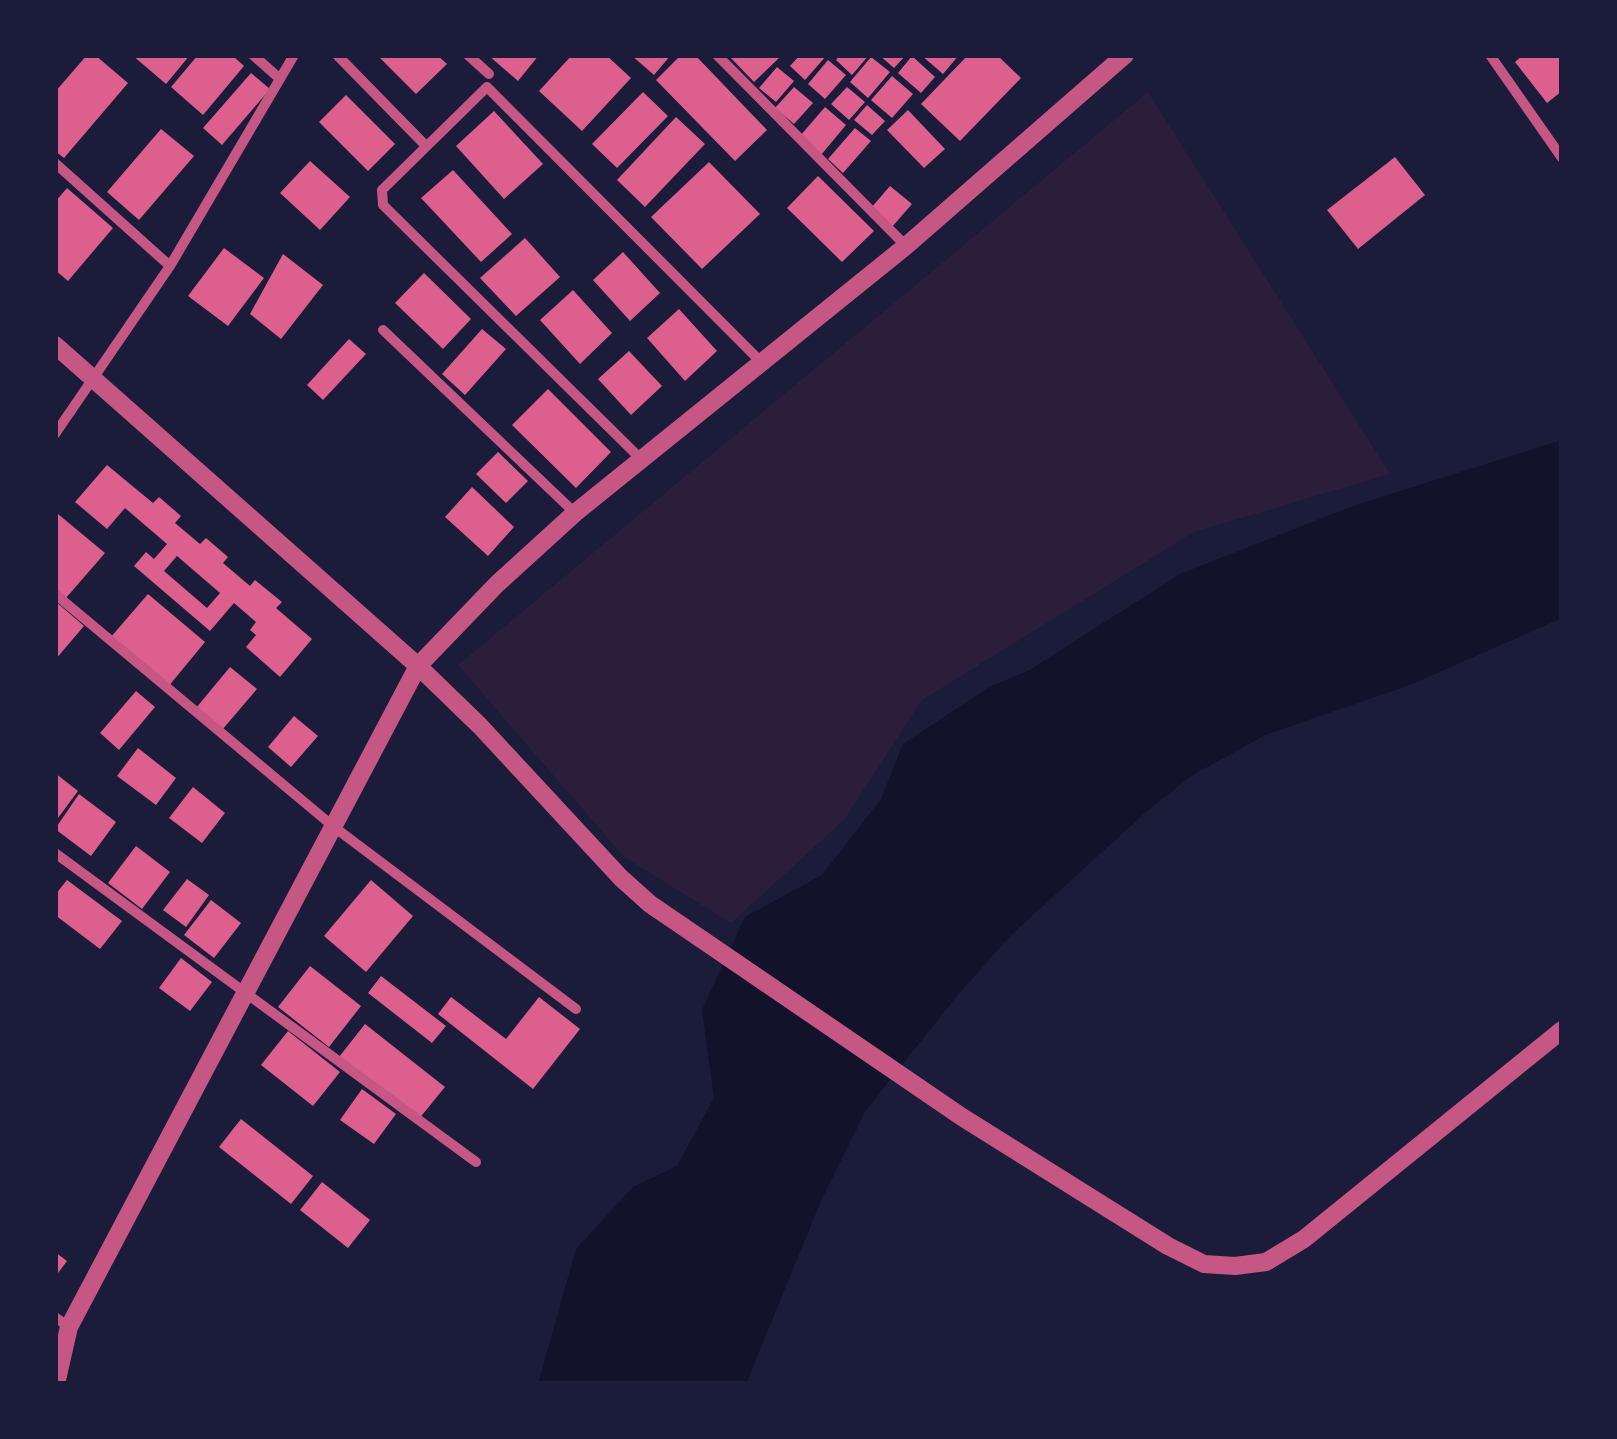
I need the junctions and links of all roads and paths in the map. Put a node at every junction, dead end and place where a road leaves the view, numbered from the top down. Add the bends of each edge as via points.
1 (254, 55) edge
2 (294, 55) edge
3 (338, 55) edge
4 (468, 55) edge
5 (716, 55) edge
6 (1125, 55) edge
7 (1490, 55) edge
8 (489, 74) dead end
9 (279, 78) junction
10 (426, 146) junction
11 (1562, 158) edge
12 (55, 164) edge
13 (906, 246) junction
14 (170, 266) junction
15 (383, 330) dead end
16 (55, 345) edge
17 (762, 364) junction
18 (92, 378) junction
19 (55, 434) edge
20 (642, 460) junction
21 (576, 513) junction
22 (55, 594) edge
23 (418, 666) junction
24 (334, 827) junction
25 (55, 854) edge
26 (246, 995) junction
27 (576, 1009) dead end
28 (1562, 1030) edge
29 (476, 1162) dead end
30 (62, 1322) edge
31 (56, 1384) edge

1 - 9 street
2 - 9 street
3 - 10 street
4 - 8 street
5 - 13 street
6 - 13 street
7 - 11 street
9 - 14 street
10 - 17 street via 487,87
10 - 20 street via 382,190 383,205
12 - 14 street
13 - 17 street
14 - 18 street
15 - 21 street
16 - 18 street
17 - 20 street
18 - 19 street
18 - 23 street
20 - 21 street
21 - 23 street
22 - 24 street
23 - 24 street
23 - 28 street via 650,904 962,1117 1204,1264 1266,1262 1304,1239
24 - 26 street
24 - 27 street
25 - 26 street
26 - 29 street
26 - 30 street
30 - 31 street

